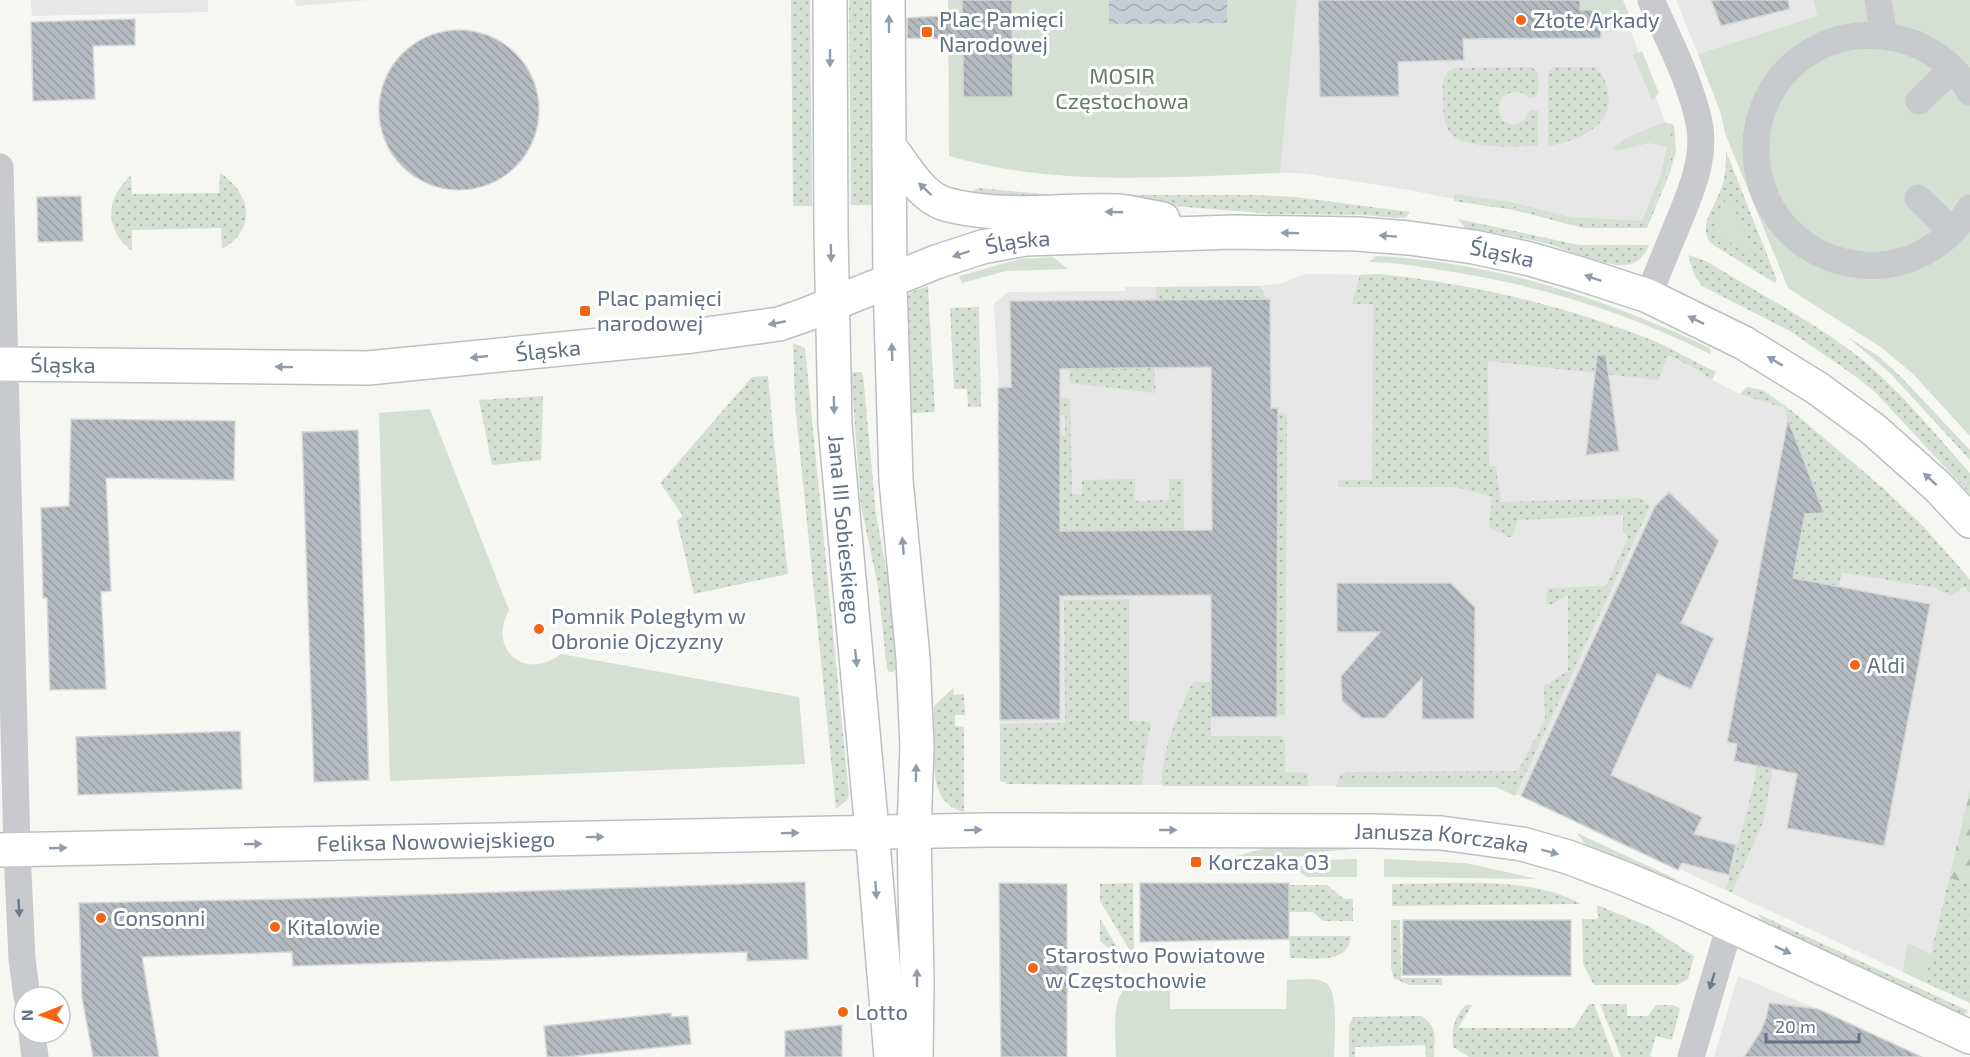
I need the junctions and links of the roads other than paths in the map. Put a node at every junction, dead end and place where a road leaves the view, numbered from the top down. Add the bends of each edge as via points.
1 (830, 0) edge
2 (888, 0) edge
3 (1651, 0) edge
4 (1878, 0) edge
5 (1884, 36) junction
6 (1952, 69) junction
7 (1970, 92) edge
8 (1918, 101) dead end
9 (889, 146) junction
10 (0, 167) edge
11 (1918, 198) dead end
12 (1970, 208) edge
13 (1952, 231) junction
14 (1233, 232) junction
15 (890, 282) junction
16 (1648, 296) junction
17 (832, 304) junction
18 (2, 364) edge
19 (1970, 522) edge
20 (872, 831) junction
21 (914, 831) junction
22 (8, 850) edge
23 (1730, 925) junction
24 (25, 985) edge
25 (1970, 1037) edge
26 (891, 1057) edge
27 (916, 1057) edge
28 (1691, 1057) edge

1 -> 17 street, Jana III Sobieskiego
9 -> 2 street
3 - 16 street via 1694,103 1700,151 1690,193
4 - 5 street
5 - 6 street via 1921,46
5 - 13 street via 1856,36 1829,42 1794,64 1776,85 1763,110 1756,137 1756,165 1763,192 1794,237 1841,262 1881,266 1908,260 1932,248
6 - 7 street
6 - 8 street
14 -> 9 street via 1118,211 1027,214 955,206 927,193
9 - 15 street
10 - 18 street
11 - 13 street
12 - 13 street
14 -> 15 street, Śląska via 1025,239 982,247
16 -> 14 street, Śląska via 1530,259 1474,247 1357,234
15 - 17 street, Śląska
21 -> 15 street via 913,658 896,480
19 -> 16 street, Śląska via 1937,486 1873,429 1817,388 1744,344
17 -> 18 street, Śląska via 779,324 368,368
17 -> 20 street, Jana III Sobieskiego via 835,425
18 - 22 street
20 - 21 street, Janusza Korczaka
22 -> 20 street, Feliksa Nowowiejskiego
20 -> 26 street, Jana III Sobieskiego
21 -> 23 street, Janusza Korczaka via 1352,831 1452,835 1522,844 1568,857
27 -> 21 street
22 -> 24 street
23 -> 25 street, Janusza Korczaka
23 -> 28 street

